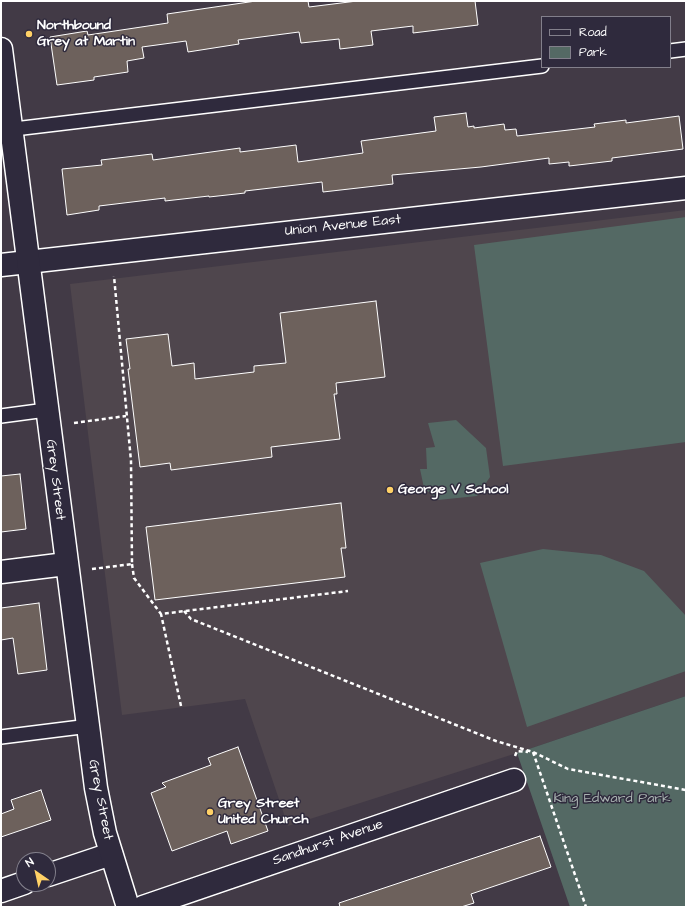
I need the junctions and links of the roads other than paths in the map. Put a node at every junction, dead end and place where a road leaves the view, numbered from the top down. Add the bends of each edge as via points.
1 (1, 49) edge
2 (686, 49) edge
3 (671, 51) edge
4 (541, 66) edge
5 (6, 130) edge
6 (686, 188) edge
7 (27, 262) junction
8 (1, 265) edge
9 (46, 410) junction
10 (1, 416) edge
11 (66, 564) junction
12 (1, 572) edge
13 (89, 726) junction
14 (1, 737) edge
15 (514, 780) dead end
16 (111, 854) junction
17 (56, 872) edge
18 (16, 886) edge
19 (1, 891) edge
20 (128, 907) edge
21 (143, 907) edge

1 - 5 street, Grey Street
2 - 3 lane
4 - 5 lane
5 - 7 street, Grey Street
6 - 7 street, Union Avenue East
7 - 8 street, Union Avenue East
7 - 9 street, Grey Street
9 - 10 lane
9 - 11 street, Grey Street
11 - 12 street
11 - 13 street, Grey Street
13 - 14 lane
13 - 16 street, Grey Street via 96,788
15 - 21 street, Sandhurst Avenue
16 - 17 street
16 - 20 street, Grey Street
18 - 19 street

